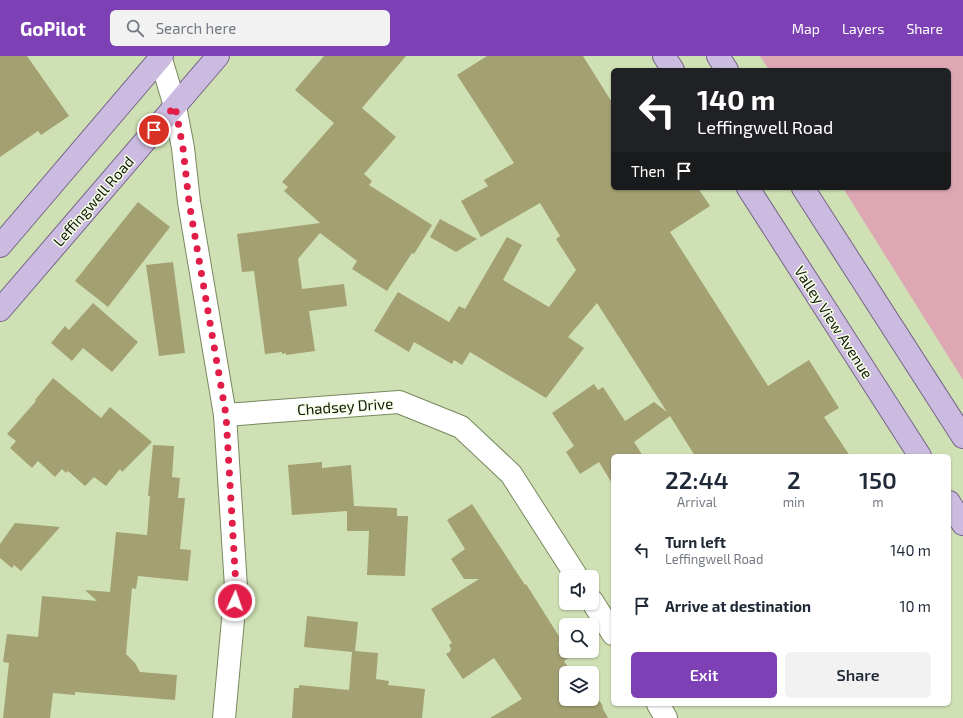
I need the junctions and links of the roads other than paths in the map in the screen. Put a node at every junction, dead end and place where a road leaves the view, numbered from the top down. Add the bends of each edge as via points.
1 (218, 56) edge
2 (664, 56) edge
3 (718, 56) edge
4 (161, 57) edge
5 (672, 68) edge
6 (726, 68) edge
7 (175, 106) junction
8 (749, 190) edge
9 (803, 190) edge
10 (0, 246) edge
11 (0, 310) edge
12 (226, 415) junction
13 (963, 438) edge
14 (919, 454) edge
15 (951, 505) edge
16 (963, 524) edge
17 (573, 570) edge
18 (598, 610) edge
19 (611, 631) edge
20 (659, 706) edge
21 (224, 718) edge
22 (666, 718) edge

1 - 7 main road, Leffingwell Road
2 - 5 main road
3 - 6 main road
4 - 7 street
4 - 10 main road
7 - 11 main road, Leffingwell Road
7 - 12 street
8 - 14 main road, Valley View Avenue
9 - 13 main road
12 - 17 street, Chadsey Drive via 399,402 461,427 511,474
12 - 21 street via 236,587
15 - 16 main road
18 - 19 street
20 - 22 street

